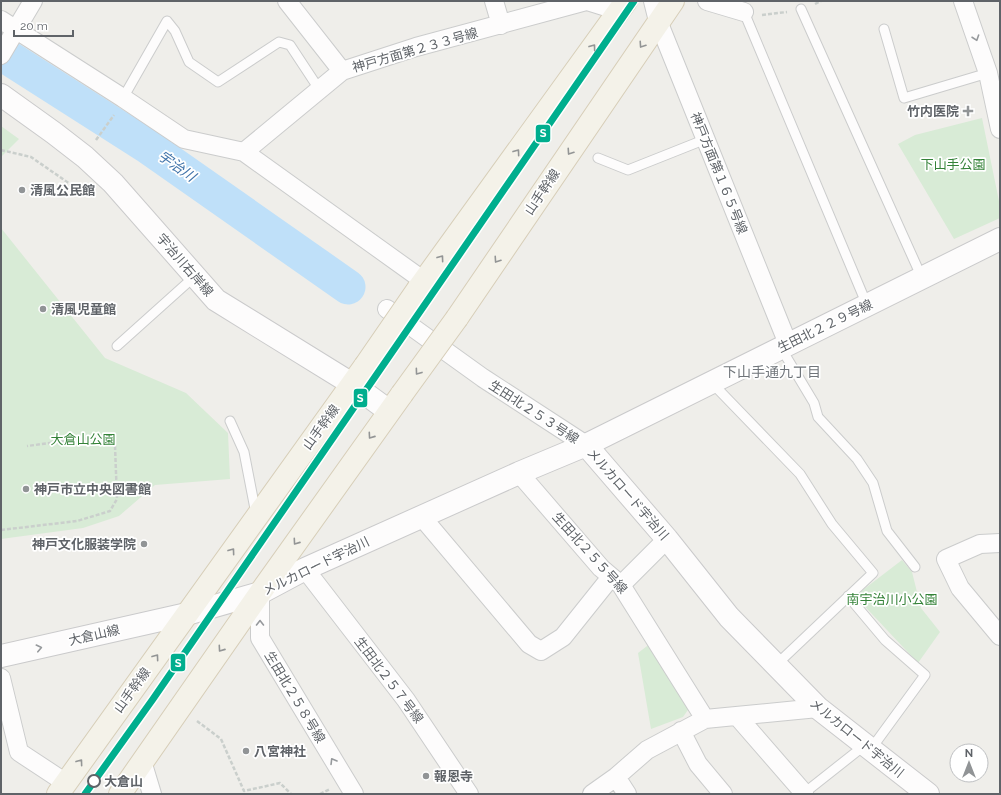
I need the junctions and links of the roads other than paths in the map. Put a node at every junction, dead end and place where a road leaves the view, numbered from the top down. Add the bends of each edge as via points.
1 (32, 1) edge
2 (287, 1) edge
3 (494, 1) edge
4 (587, 1) edge
5 (672, 1) edge
6 (707, 1) edge
7 (963, 1) edge
8 (623, 6) edge
9 (801, 9) road end
10 (655, 11) edge
11 (744, 12) joint
12 (1, 20) edge
13 (501, 25) junction
14 (884, 29) dead end
15 (14, 34) junction
16 (1, 55) edge
17 (342, 71) junction
18 (988, 73) junction
19 (319, 89) junction
20 (1, 95) edge
21 (119, 105) junction
22 (1000, 129) edge
23 (706, 139) junction
24 (244, 152) junction
25 (598, 158) dead end
26 (1000, 239) edge
27 (195, 276) junction
28 (922, 278) junction
29 (421, 285) junction
30 (867, 306) junction
31 (387, 309) dead end
32 (116, 346) dead end
33 (785, 346) junction
34 (712, 382) junction
35 (352, 384) junction
36 (389, 411) junction
37 (230, 421) dead end
38 (586, 445) junction
39 (520, 473) junction
40 (421, 516) junction
41 (256, 517) junction
42 (667, 539) junction
43 (1000, 542) edge
44 (915, 567) dead end
45 (304, 569) junction
46 (616, 581) junction
47 (260, 593) junction
48 (848, 596) junction
49 (187, 614) junction
50 (1000, 636) edge
51 (1, 656) edge
52 (776, 665) junction
53 (1, 678) edge
54 (818, 708) junction
55 (737, 716) junction
56 (705, 720) junction
57 (681, 731) junction
58 (8, 746) edge
59 (868, 748) junction
60 (142, 761) junction
61 (616, 777) junction
62 (62, 788) edge
63 (919, 792) edge
64 (120, 794) edge
65 (152, 794) edge
66 (354, 794) edge
67 (469, 794) edge
68 (592, 794) edge
69 (627, 794) edge
70 (723, 794) edge
71 (803, 794) edge

1 - 15 street
2 - 17 street
3 - 13 street
4 - 8 street, 神戸方面第２３３号線
4 - 13 street, 神戸方面第２３３号線
5 - 10 main road, 山手幹線
6 - 11 street
7 -> 18 street
29 -> 8 main road, 山手幹線
9 - 28 lane
10 - 23 street, 神戸方面第１６５号線
10 -> 36 main road, 山手幹線, bridge via 457,318
11 - 30 lane
12 - 15 street
13 - 17 street, 神戸方面第２３３号線 via 416,47
14 - 18 lane via 904,98
15 - 16 street
15 - 21 street
17 - 19 street, 神戸方面第２３３号線
18 - 22 street
19 - 21 lane via 290,45 279,42 218,82 189,62 175,31 167,21
19 - 24 street, 神戸方面第２３３号線
20 - 27 street, 宇治川右岸線 via 66,142 113,183
21 - 24 street via 184,139
23 - 25 lane via 628,170
23 - 33 street, 神戸方面第１６５号線
24 - 29 street
26 - 28 street, 生田北２２９号線
27 - 32 lane
27 - 35 street, 宇治川右岸線 via 216,300
28 - 30 street, 生田北２２９号線
29 - 35 main road, 山手幹線, bridge
30 - 33 street, 生田北２２９号線
31 - 38 street, 生田北２５３号線 via 483,378
33 - 34 street, 生田北２２９号線
33 - 44 lane via 814,403 818,417 857,459 873,483 886,531
34 - 38 street, 生田北２２９号線
34 - 48 lane via 800,474 832,524 873,573
35 - 36 street, 宇治川右岸線
35 - 41 main road, 山手幹線
36 -> 47 main road, 山手幹線
37 - 41 lane via 244,452
38 - 39 street, メルカロード宇治川
38 - 42 street, メルカロード宇治川
39 - 40 street, メルカロード宇治川
39 - 46 street, 生田北２５５号線 via 601,568
40 - 45 street, メルカロード宇治川
40 - 46 street via 529,644 540,651 563,637
49 -> 41 main road, 山手幹線
42 - 46 street
42 - 52 street, メルカロード宇治川 via 729,617
43 - 50 street via 980,544 946,559 960,588
45 - 47 street, メルカロード宇治川
45 - 67 street, 生田北２５７号線 via 406,700
46 - 56 street, 生田北２５５号線
47 - 49 street, メルカロード宇治川
47 -> 60 main road, 山手幹線
66 -> 47 street, 生田北２５８号線 via 260,638
48 - 52 lane
48 - 59 lane via 885,640 925,675
51 -> 49 street, 大倉山線
62 -> 49 main road, 山手幹線
52 - 54 street, メルカロード宇治川
53 - 58 street via 15,733
54 - 55 street
54 - 59 street, メルカロード宇治川
55 - 56 street
55 - 71 street
56 - 57 street
57 - 61 street via 647,750
57 - 70 street via 698,764
58 - 62 street via 19,752
59 - 63 street, メルカロード宇治川
59 - 71 lane
60 - 64 main road, 山手幹線
60 - 65 street
61 - 68 street
61 - 69 street

